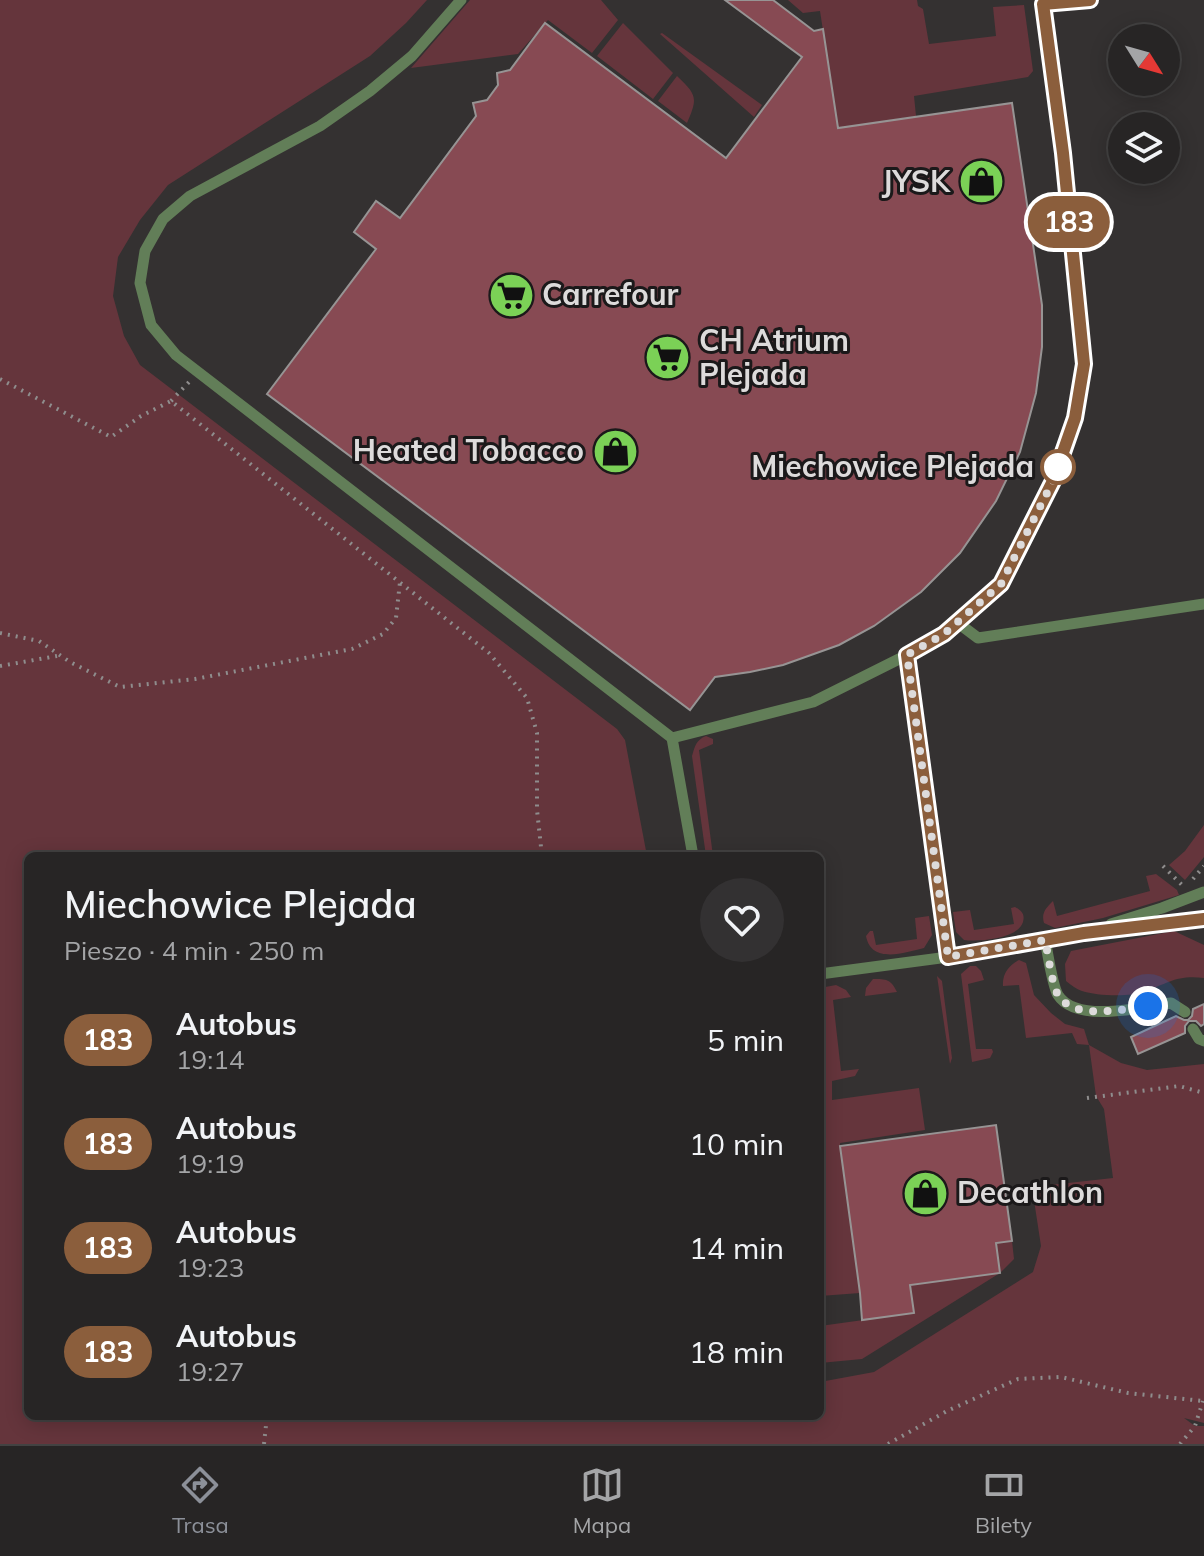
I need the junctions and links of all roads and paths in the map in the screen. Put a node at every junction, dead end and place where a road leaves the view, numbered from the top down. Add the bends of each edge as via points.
1 (461, 0) edge
2 (1089, 0) edge
3 (1070, 1) edge
4 (1043, 2) edge
5 (198, 373) junction
6 (0, 379) edge
7 (171, 401) junction
8 (400, 582) junction
9 (1204, 604) edge
10 (958, 623) junction
11 (0, 633) edge
12 (907, 655) junction
13 (60, 656) junction
14 (0, 666) edge
15 (672, 738) junction
16 (542, 852) edge
17 (692, 852) edge
18 (1163, 866) dead end
19 (1184, 887) dead end
20 (1204, 892) edge
21 (1204, 919) edge
22 (1084, 933) junction
23 (1045, 940) junction
24 (948, 957) junction
25 (824, 973) edge
26 (1185, 1012) dead end
27 (1193, 1029) dead end
28 (1204, 1041) edge
29 (1204, 1093) edge
30 (1087, 1098) dead end
31 (1203, 1400) edge
32 (267, 1420) edge
33 (264, 1444) edge
34 (888, 1444) edge
35 (1180, 1444) edge

1 - 5 lane via 412,56 370,91 320,126 190,196 163,219 145,251 140,283 151,325
2 - 3 lane
3 - 4 lane
4 - 10 lane via 1084,364 1075,418 1053,481 1001,584
5 - 7 path
5 - 15 lane
6 - 7 path via 111,437
7 - 8 path
8 - 13 path via 396,618 383,634 352,649 195,679 120,687
8 - 16 path via 489,653 527,698 537,733
9 - 10 lane via 978,638
10 - 12 lane
11 - 13 path via 39,641
12 - 15 lane via 813,702
12 - 24 lane
13 - 14 path
15 - 17 lane
18 - 19 path
20 - 22 lane
21 - 22 lane
22 - 23 lane
23 - 24 lane
23 - 26 lane via 1058,994 1067,1004 1101,1012 1171,1003
24 - 25 lane
27 - 28 lane
29 - 30 path via 1179,1086
31 - 34 path via 1128,1393 1061,1377 1018,1379
31 - 35 path via 1195,1426
32 - 33 path

